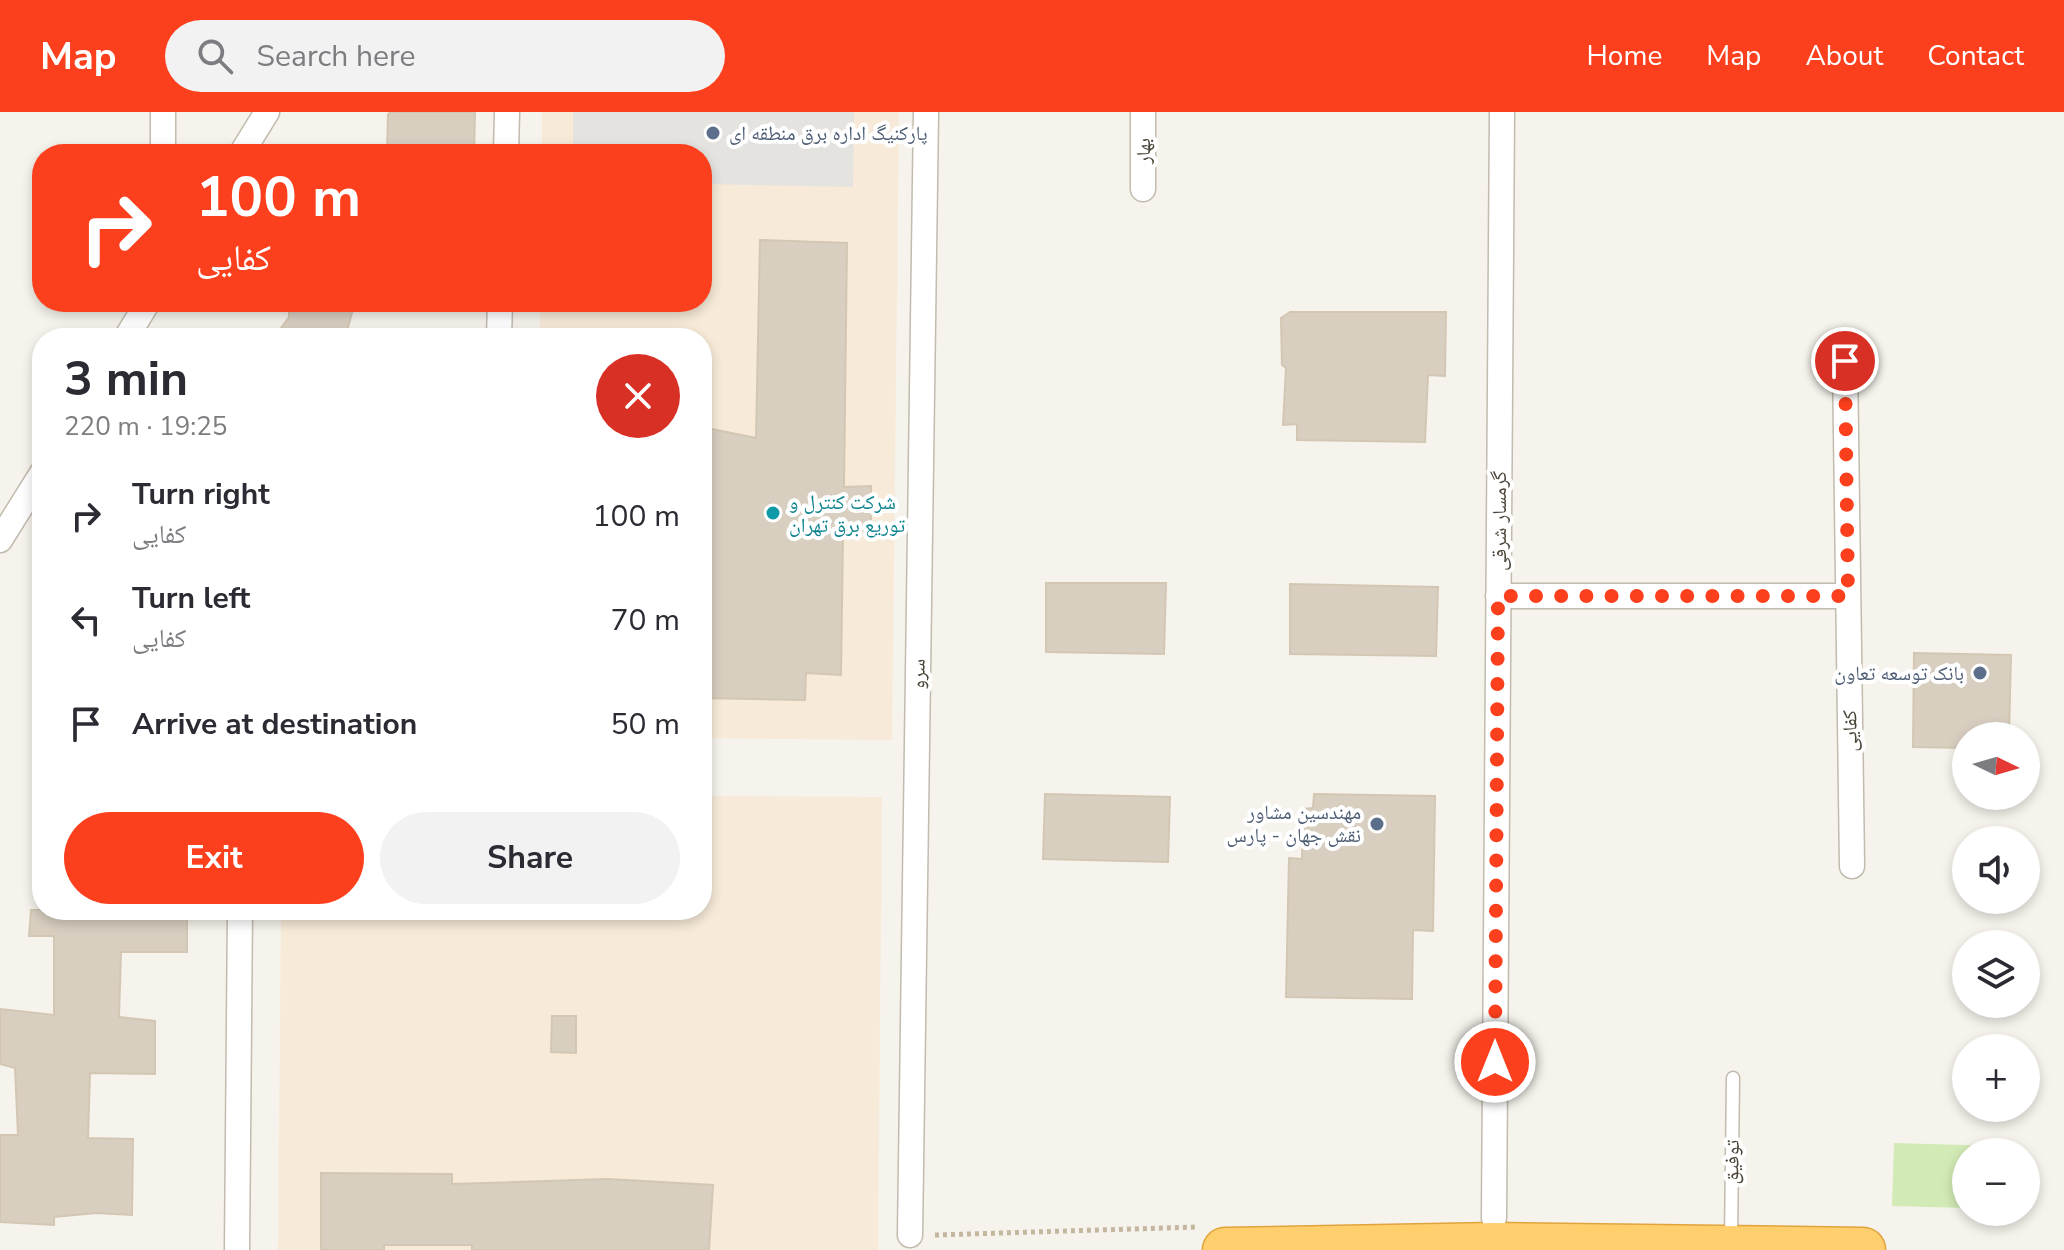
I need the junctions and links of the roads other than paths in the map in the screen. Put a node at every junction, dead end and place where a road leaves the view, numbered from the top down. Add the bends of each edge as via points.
1 (163, 112) edge
2 (267, 112) edge
3 (507, 112) edge
4 (926, 112) edge
5 (1143, 112) edge
6 (1502, 112) edge
7 (163, 144) edge
8 (247, 144) edge
9 (506, 144) edge
10 (1143, 189) dead end
11 (1845, 361) dead end
12 (32, 489) edge
13 (0, 540) edge
14 (1498, 596) junction
15 (1848, 596) junction
16 (1852, 866) dead end
17 (240, 920) edge
18 (1733, 1078) dead end
19 (1494, 1218) dead end
20 (910, 1235) dead end
21 (1731, 1247) junction
22 (237, 1250) edge
23 (1225, 1250) edge
24 (1863, 1250) edge

1 - 7 street
2 - 8 street
3 - 9 street
4 - 20 street, سرو
5 - 10 street, بهار
6 - 14 street, گرمسار شرقی
11 - 15 street, کفایی
12 - 13 street
14 - 15 street
14 - 19 street, گرمسار شرقی
15 - 16 street, کفایی
17 - 22 street
18 - 21 lane, توفیق
21 - 23 highway
21 - 24 highway

